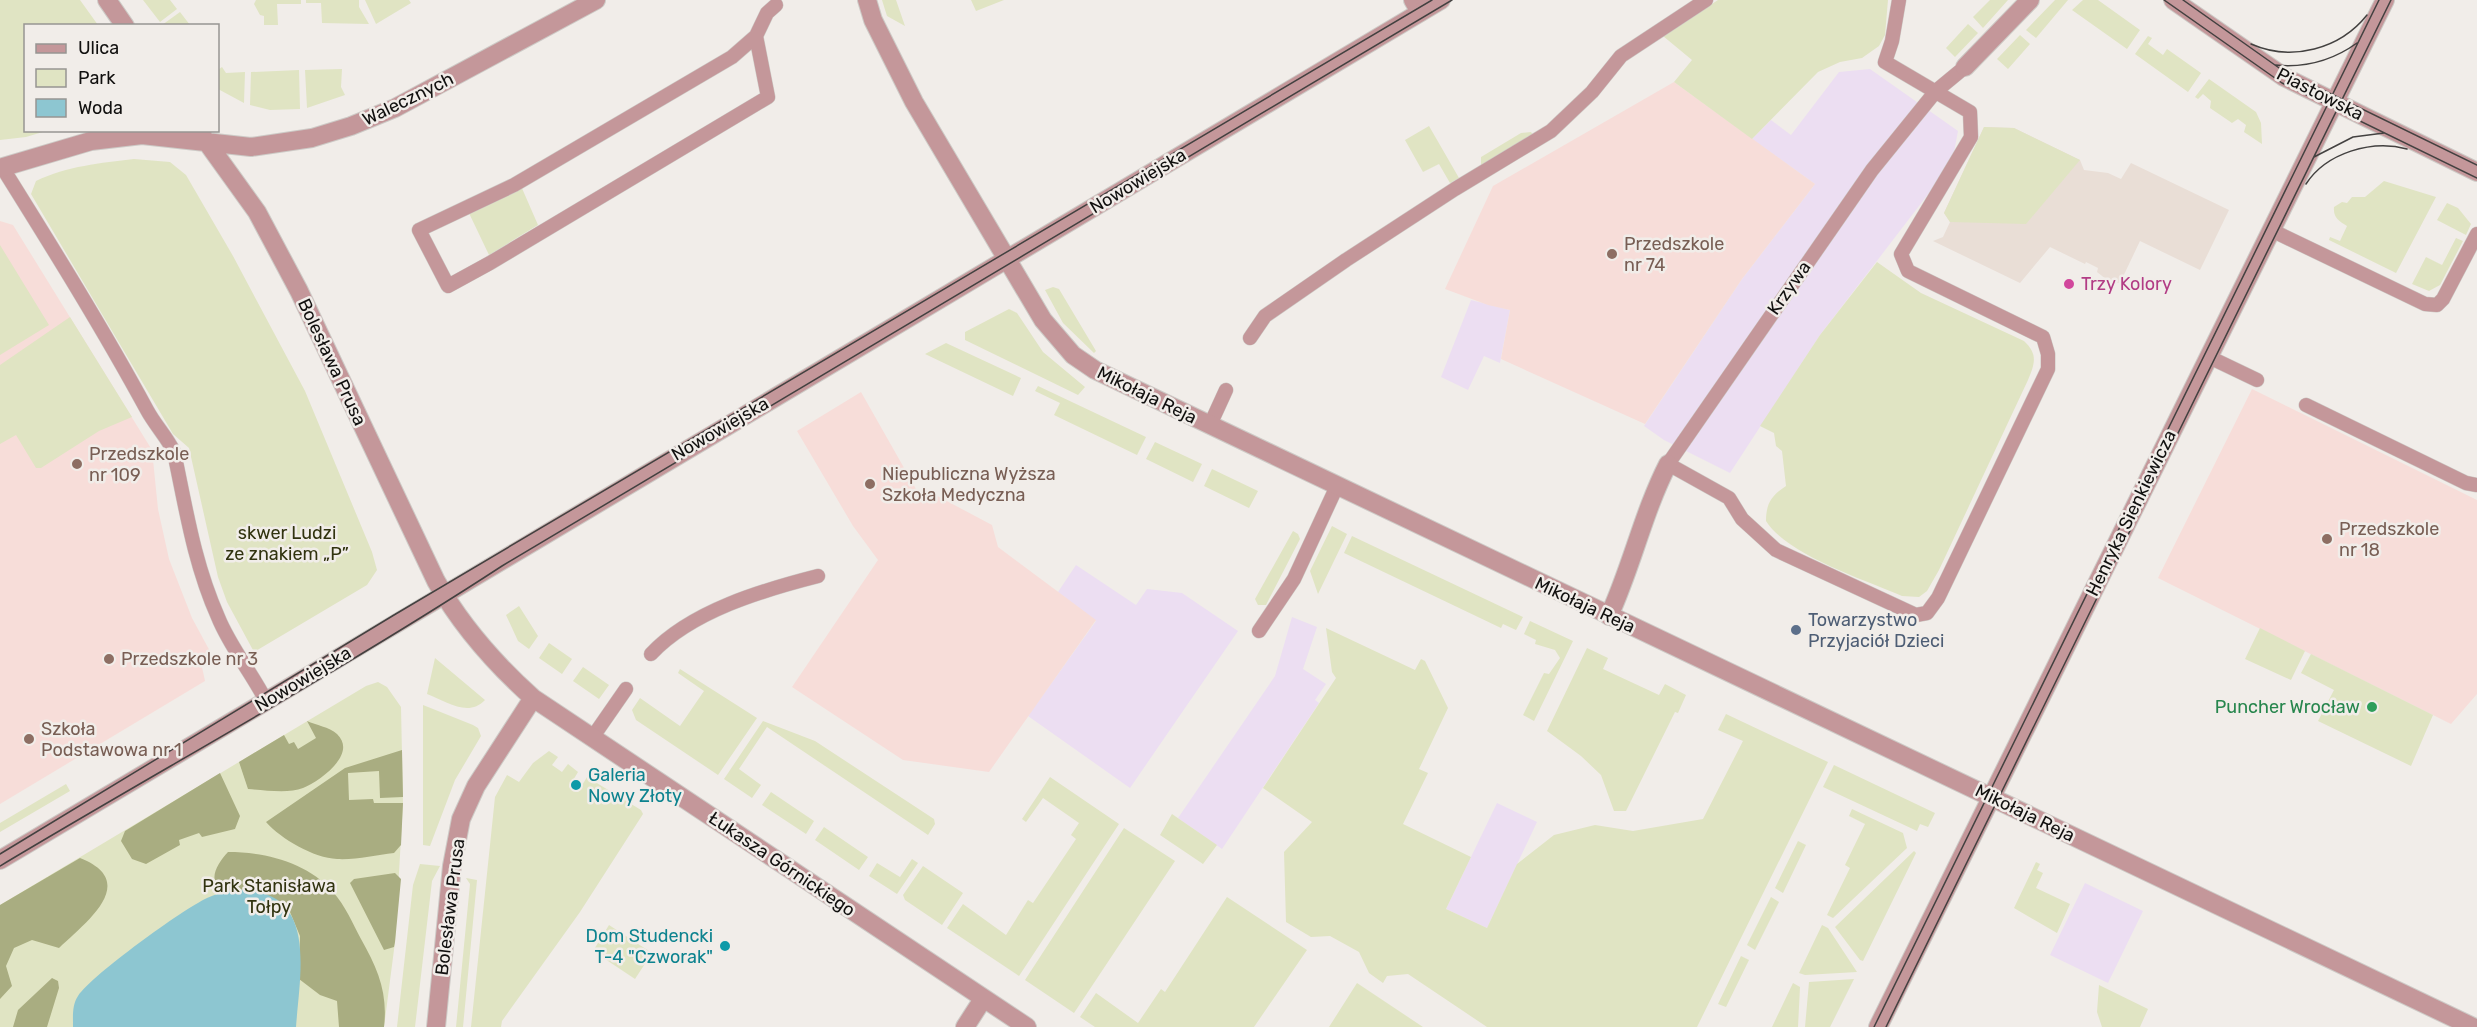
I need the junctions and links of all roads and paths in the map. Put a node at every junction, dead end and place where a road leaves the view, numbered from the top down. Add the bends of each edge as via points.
1 (107, 0) edge
2 (596, 0) edge
3 (867, 0) edge
4 (1441, 0) edge
5 (1706, 0) edge
6 (1899, 0) edge
7 (2030, 0) edge
8 (2173, 0) edge
9 (2385, 0) edge
10 (776, 5) dead end
11 (1417, 6) edge
12 (124, 24) edge
13 (756, 36) junction
14 (1965, 67) joint
15 (1936, 91) junction
16 (2335, 103) junction
17 (201, 136) edge
18 (1, 166) edge
19 (2477, 171) edge
20 (2271, 230) junction
21 (2477, 234) edge
22 (1006, 259) junction
23 (1250, 338) dead end
24 (2209, 357) junction
25 (2257, 380) dead end
26 (1226, 390) dead end
27 (2307, 405) dead end
28 (1210, 425) junction
29 (1668, 464) junction
30 (2477, 485) edge
31 (1337, 486) junction
32 (818, 576) dead end
33 (443, 594) junction
34 (1609, 616) junction
35 (1259, 631) dead end
36 (651, 654) dead end
37 (626, 689) dead end
38 (533, 698) junction
39 (266, 701) junction
40 (592, 738) junction
41 (1991, 796) junction
42 (0, 860) edge
43 (983, 999) junction
44 (436, 1027) edge
45 (965, 1027) edge
46 (1027, 1027) edge
47 (1878, 1027) edge
48 (2473, 1027) edge

1 - 12 street
2 - 17 street, Walecznych via 395,108 351,126 292,142 251,147
3 - 22 street, Mikołaja Reja via 914,102
4 - 11 street, Nowowiejska
5 - 23 lane via 1621,56 1592,92 1551,131 1346,260 1265,316
6 - 15 lane via 1893,41 1885,62
7 - 14 street, Krzywa
8 - 16 street, Piastowska via 2279,74
9 - 16 street, Henryka Sienkiewicza
10 - 13 lane via 767,13
11 - 22 street, Nowowiejska
13 - 13 lane via 732,57 514,184 419,230 448,286 768,97
14 - 15 lane, Krzywa
15 - 29 lane, Krzywa via 1872,170
15 - 29 lane via 1970,112 1971,136 1901,254 1904,266 2043,337 2048,369 1927,613 1916,615 1902,610 1776,550 1742,519 1729,498
16 - 19 street, Piastowska
16 - 20 street, Henryka Sienkiewicza
17 - 18 street via 142,135 101,140
17 - 33 street, Bolesława Prusa via 256,212 299,291
18 - 39 lane via 174,452 204,582 219,620
20 - 21 lane via 2425,304 2437,305
20 - 24 street, Henryka Sienkiewicza
22 - 28 street, Mikołaja Reja via 1043,320 1073,355 1095,370
22 - 33 street, Nowowiejska
24 - 25 lane
24 - 41 street, Henryka Sienkiewicza
26 - 28 lane
27 - 30 lane
28 - 31 street, Mikołaja Reja
29 - 34 street, Krzywa via 1651,497 1625,580
31 - 34 street, Mikołaja Reja
31 - 35 lane via 1294,579
32 - 36 lane via 769,588 718,609 681,630
33 - 38 street, Łukasza Górnickiego via 487,655
33 - 39 street, Nowowiejska
34 - 41 street, Mikołaja Reja
37 - 40 lane
38 - 40 street, Łukasza Górnickiego
38 - 44 street, Bolesława Prusa via 476,786 461,819 452,866
39 - 42 street, Nowowiejska
40 - 43 street, Łukasza Górnickiego
41 - 47 street, Henryka Sienkiewicza
41 - 48 street, Mikołaja Reja
43 - 45 street
43 - 46 street, Łukasza Górnickiego

